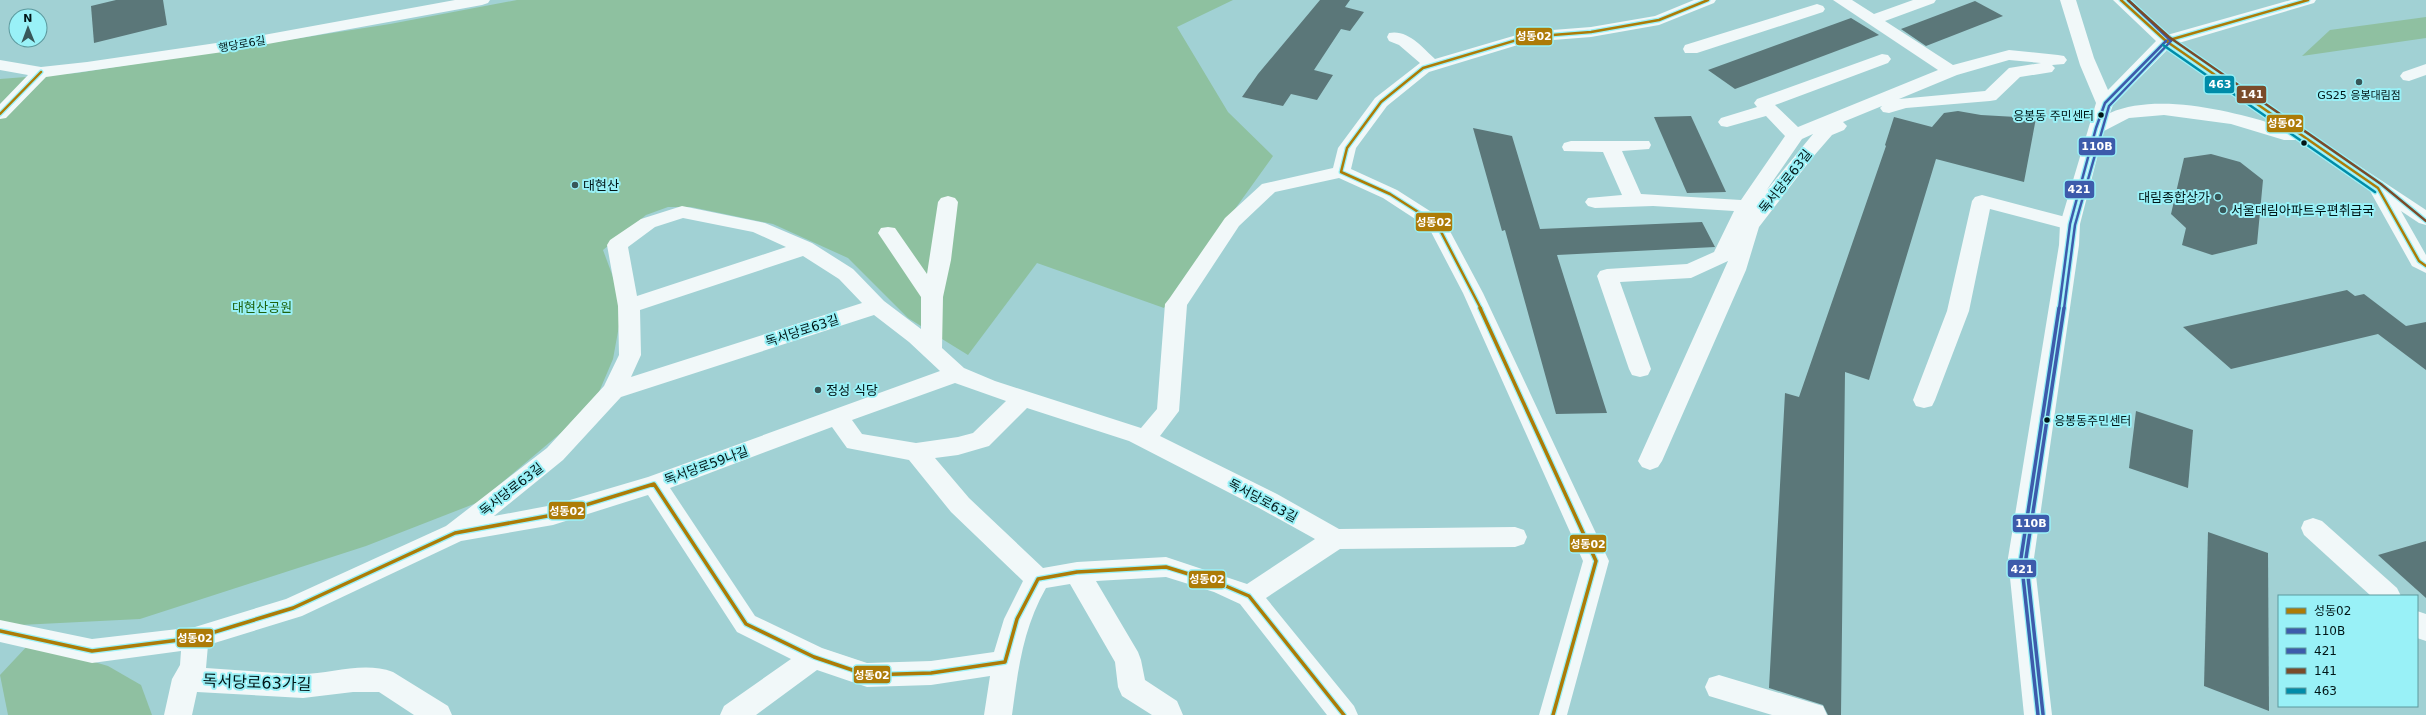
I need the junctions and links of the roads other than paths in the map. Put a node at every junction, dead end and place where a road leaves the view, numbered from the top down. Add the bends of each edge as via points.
1 (482, 0) edge
2 (1708, 0) edge
3 (1804, 0) edge
4 (1841, 0) edge
5 (1928, 0) edge
6 (2068, 0) edge
7 (2122, 0) edge
8 (2307, 0) edge
9 (1873, 20) junction
10 (1395, 37) dead end
11 (2166, 41) junction
12 (1691, 49) dead end
13 (1882, 59) dead end
14 (0, 65) edge
15 (1432, 65) junction
16 (2426, 69) edge
17 (1951, 71) junction
18 (41, 72) junction
19 (2409, 76) dead end
20 (2105, 103) junction
21 (1769, 109) junction
22 (0, 114) edge
23 (1727, 122) dead end
24 (2096, 128) junction
25 (1795, 135) junction
26 (1642, 145) dead end
27 (1610, 146) junction
28 (1571, 147) dead end
29 (2319, 148) junction
30 (1341, 172) junction
31 (2378, 188) junction
32 (1634, 200) junction
33 (948, 202) dead end
34 (1595, 202) dead end
35 (1746, 206) junction
36 (2426, 211) edge
37 (2426, 219) edge
38 (2070, 224) junction
39 (2426, 228) edge
40 (888, 233) dead end
41 (805, 248) junction
42 (2426, 266) edge
43 (932, 297) junction
44 (629, 306) junction
45 (877, 306) junction
46 (931, 351) junction
47 (1640, 369) dead end
48 (956, 374) junction
49 (613, 391) junction
50 (1023, 398) junction
51 (1924, 400) dead end
52 (837, 416) junction
53 (1145, 439) junction
54 (916, 452) junction
55 (1650, 461) dead end
56 (654, 484) junction
57 (2313, 528) dead end
58 (455, 533) junction
59 (1515, 537) dead end
60 (1335, 539) junction
61 (1078, 572) junction
62 (1038, 579) junction
63 (2387, 595) edge
64 (1249, 596) junction
65 (2418, 623) edge
66 (2426, 630) edge
67 (0, 631) edge
68 (195, 638) junction
69 (814, 657) junction
70 (1006, 662) junction
71 (186, 679) junction
72 (1719, 687) dead end
73 (178, 715) edge
74 (438, 715) edge
75 (734, 715) edge
76 (998, 715) edge
77 (1169, 715) edge
78 (1344, 715) edge
79 (1552, 715) edge
80 (1813, 715) edge
81 (2038, 715) edge

1 - 18 street, 행당로6길 via 230,46
2 - 15 street via 1660,20 1591,32 1528,37
3 - 12 street via 1817,9
4 - 9 street
5 - 9 street
6 - 20 street via 2092,76
7 - 11 street
8 - 11 street
9 - 17 street
10 - 15 street via 1405,41
11 - 20 street
11 - 29 street
13 - 21 street via 1762,103
14 - 18 street, 행당로6길
15 - 30 street via 1423,68 1381,102 1346,148
16 - 19 street
17 - 25 street
17 - 55 street, 독서당로63길 via 2009,55 2059,64 2015,72 1990,96 1903,103 1826,131 1749,226 1736,270
18 - 22 street
20 - 24 street
21 - 23 street
21 - 25 street
24 - 29 street via 2126,113 2197,113 2259,126
24 - 38 street
25 - 35 street
26 - 27 street
27 - 28 street
27 - 32 street
29 - 31 street
30 - 53 street via 1269,188 1232,222 1176,304 1168,411
30 - 79 street via 1390,194 1437,224 1473,293 1596,561
31 - 36 street
31 - 37 street
31 - 39 street
31 - 42 street via 2419,261
32 - 34 street
32 - 35 street
33 - 43 street via 941,260
35 - 47 street via 1722,256 1691,271 1607,276
38 - 51 street via 1982,201 1958,311
38 - 81 street via 2069,245 2021,558
40 - 43 street
41 - 44 street
41 - 44 street, 독서당로63길 via 758,227 682,212 648,223 617,245
41 - 45 street, 독서당로63길 via 846,274
43 - 46 street
44 - 49 street, 독서당로63길 via 630,355
45 - 46 street, 독서당로63길
45 - 49 street, 독서당로63길
46 - 48 street, 독서당로63길
48 - 50 street, 독서당로63길
48 - 52 street, 독서당로59나길
49 - 58 street, 독서당로63길 via 555,454
50 - 53 street, 독서당로63길
50 - 54 street via 981,440
52 - 54 street via 855,442
52 - 56 street, 독서당로59나길
53 - 60 street, 독서당로63길 via 1268,501
54 - 62 street via 960,505
56 - 58 street, 독서당로59나길 via 553,515
56 - 69 street via 746,624
57 - 63 street
58 - 68 street, 독서당로63길 via 293,608
59 - 60 street
60 - 64 street
61 - 62 street
61 - 64 street via 1166,567 1221,584
61 - 77 street via 1128,660 1132,687 1166,710
62 - 70 street via 1021,606 1010,638
64 - 78 street
65 - 66 street
67 - 68 street, 독서당로63길 via 92,651
68 - 71 street via 193,668
69 - 70 street via 867,675 931,673
69 - 75 street
70 - 76 street
71 - 73 street
71 - 74 street, 독서당로63가길 via 303,686 353,680 383,680
72 - 80 street

